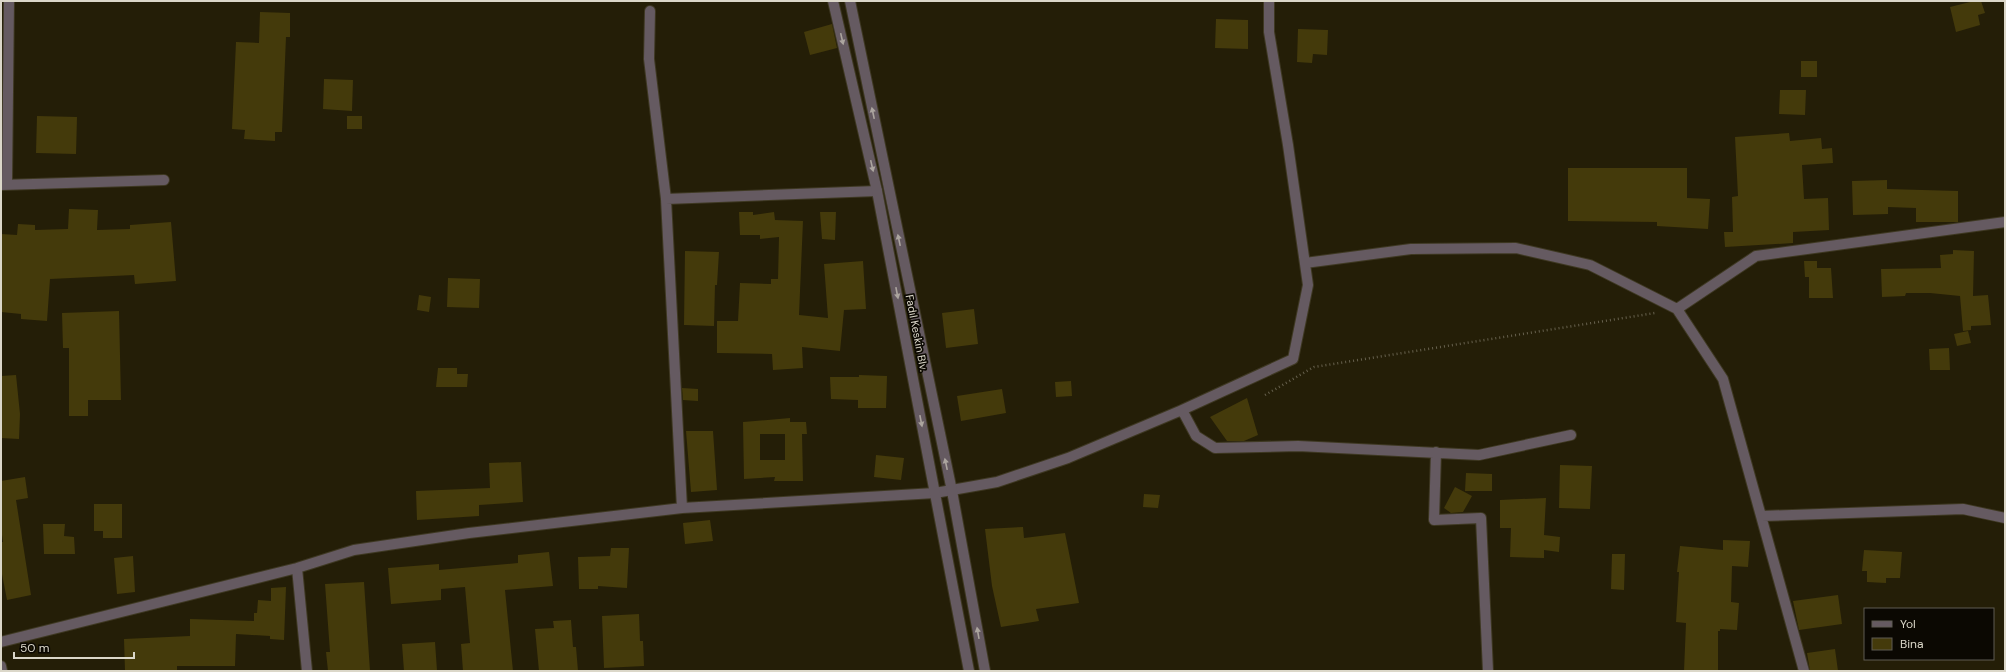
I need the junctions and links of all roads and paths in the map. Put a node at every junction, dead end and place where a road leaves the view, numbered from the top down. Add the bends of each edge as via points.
1 (9, 1) edge
2 (833, 1) edge
3 (850, 1) edge
4 (1269, 1) edge
5 (650, 11) dead end
6 (164, 180) dead end
7 (4, 184) edge
8 (877, 191) junction
9 (666, 199) junction
10 (2005, 222) edge
11 (1305, 263) junction
12 (1677, 309) junction
13 (1265, 394) dead end
14 (1182, 410) junction
15 (1571, 435) dead end
16 (1436, 452) junction
17 (952, 491) junction
18 (935, 493) junction
19 (682, 508) junction
20 (1762, 516) junction
21 (2005, 518) edge
22 (297, 568) junction
23 (1, 642) edge
24 (1, 666) edge
25 (2, 671) edge
26 (307, 671) edge
27 (969, 671) edge
28 (985, 671) edge
29 (1488, 671) edge
30 (1804, 671) edge

1 - 7 street
2 -> 8 street, Fadıl Keskin Blv.
17 -> 3 street, Fadıl Keskin Blv.
4 - 11 street via 1269,32
5 - 9 street via 649,59
6 - 7 street
8 - 9 street
8 -> 18 street, Fadıl Keskin Blv.
9 - 19 street
10 - 12 street via 1756,256
11 - 12 street via 1411,250 1516,248 1590,265
11 - 14 street via 1308,285 1292,359
12 - 13 path via 1314,367
12 - 20 street via 1723,379
14 - 16 street via 1196,436 1215,448 1298,446
14 - 17 street via 1068,458 997,482
15 - 16 street via 1479,455
16 - 29 street via 1434,520 1481,518
17 - 18 street
28 -> 17 street, Fadıl Keskin Blv.
18 - 19 street
18 - 27 street, Fadıl Keskin Blv.
19 - 22 street via 469,533 362,549
20 - 21 street via 1964,509
20 - 30 street
22 - 23 street
22 - 26 street
24 - 25 street

